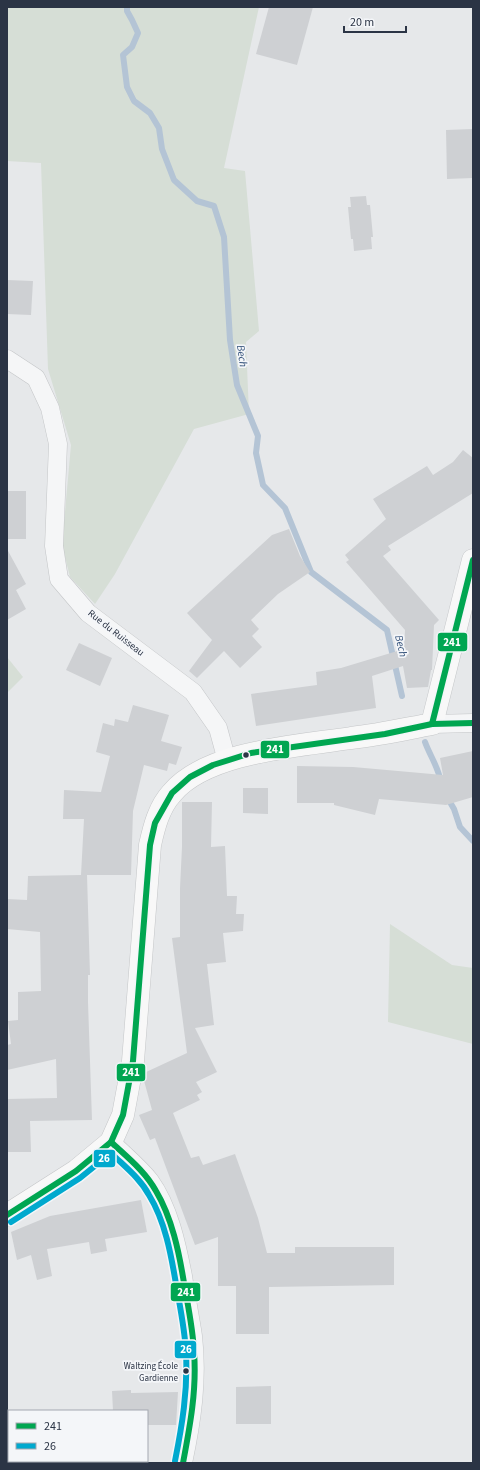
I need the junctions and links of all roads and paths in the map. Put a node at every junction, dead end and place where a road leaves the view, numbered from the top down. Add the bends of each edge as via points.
1 (7, 359) edge
2 (473, 560) edge
3 (473, 723) edge
4 (432, 724) junction
5 (227, 761) junction
6 (111, 1142) junction
7 (7, 1215) edge
8 (183, 1463) edge

1 - 5 street, Rue du Ruisseau via 36,378 50,408 58,444 54,546 59,578 88,613 193,692 218,728
2 - 4 street
3 - 4 street
4 - 5 street via 385,734 251,753
5 - 6 street via 190,777 172,792 155,823 150,845 133,1061 123,1116
6 - 7 street via 76,1171
6 - 8 street via 151,1182 173,1232 180,1261 193,1337 195,1367 191,1428

